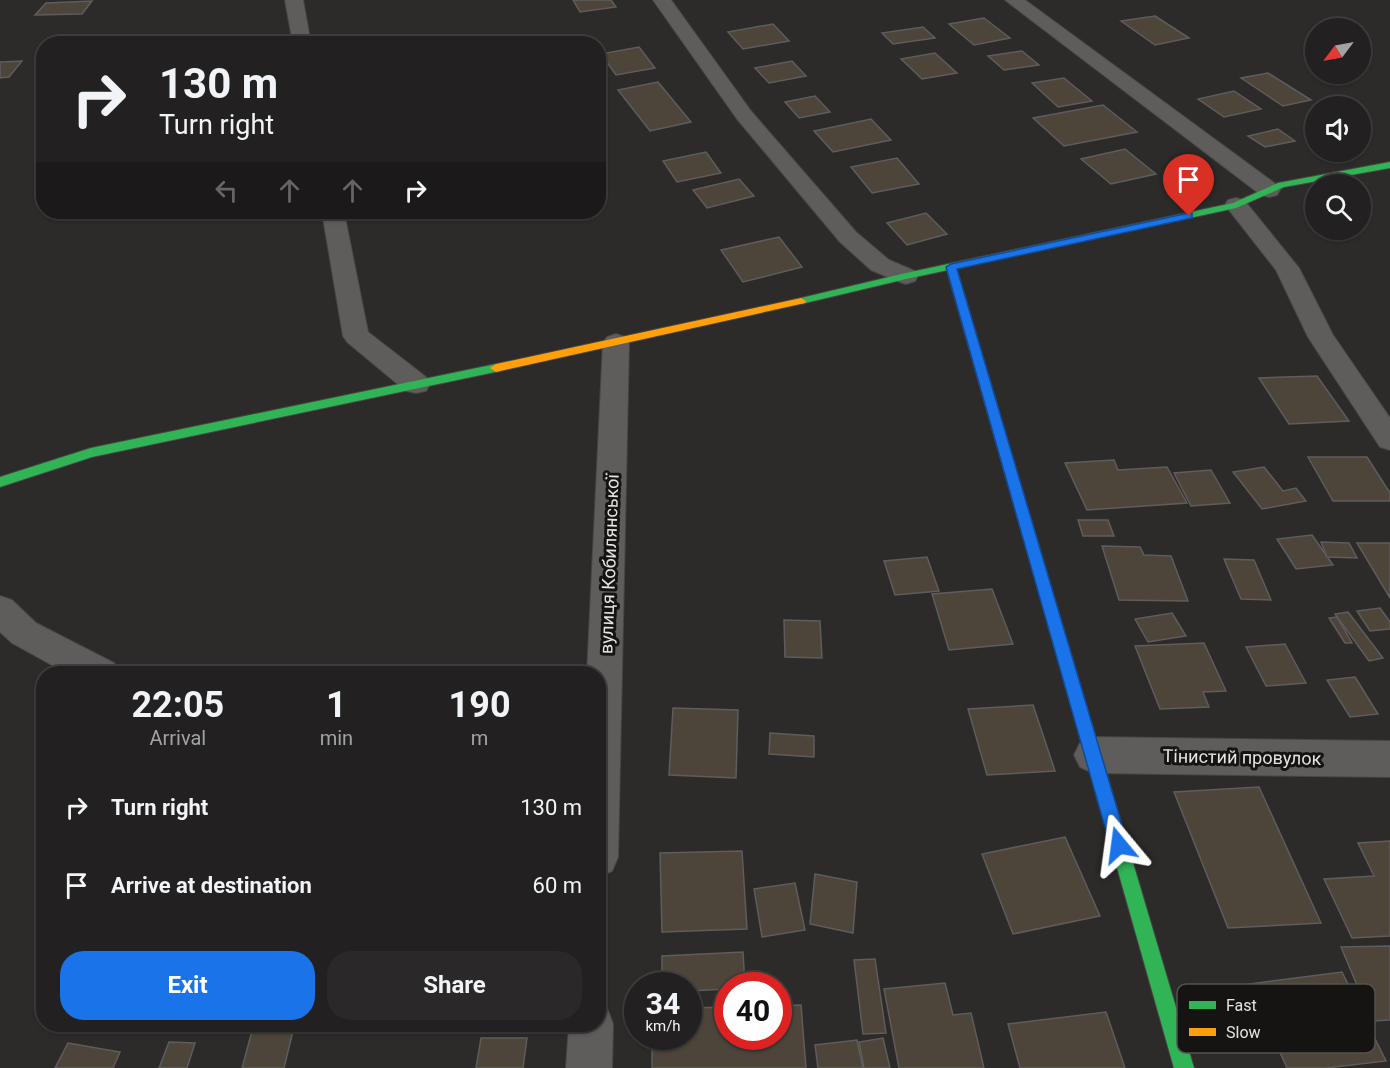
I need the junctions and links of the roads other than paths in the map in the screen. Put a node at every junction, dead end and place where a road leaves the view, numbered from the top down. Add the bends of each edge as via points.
1 (294, 0) edge
2 (662, 0) edge
3 (1014, 0) edge
4 (301, 36) edge
5 (1390, 165) edge
6 (1269, 190) junction
7 (1236, 205) junction
8 (334, 219) edge
9 (951, 267) junction
10 (906, 276) junction
11 (616, 343) junction
12 (416, 384) junction
13 (1390, 440) edge
14 (0, 482) edge
15 (0, 610) edge
16 (87, 666) edge
17 (604, 666) edge
18 (1093, 755) junction
19 (1390, 759) edge
20 (591, 1032) edge
21 (1177, 1044) edge
22 (1180, 1053) edge
23 (589, 1068) edge
24 (1184, 1068) edge

1 - 4 street
2 - 10 street via 744,115 848,237 880,265
3 - 6 street
5 - 6 street via 1281,184
6 - 7 street
7 - 9 street
7 - 13 street via 1287,268 1322,337
8 - 12 street via 356,336
9 - 10 street
9 - 18 street
10 - 11 street
11 - 12 street
11 - 17 street, вулиця Кобилянської
12 - 14 street via 91,453
15 - 16 street via 24,633
18 - 19 street, Тінистий провулок
18 - 21 street
20 - 23 street
22 - 24 street

